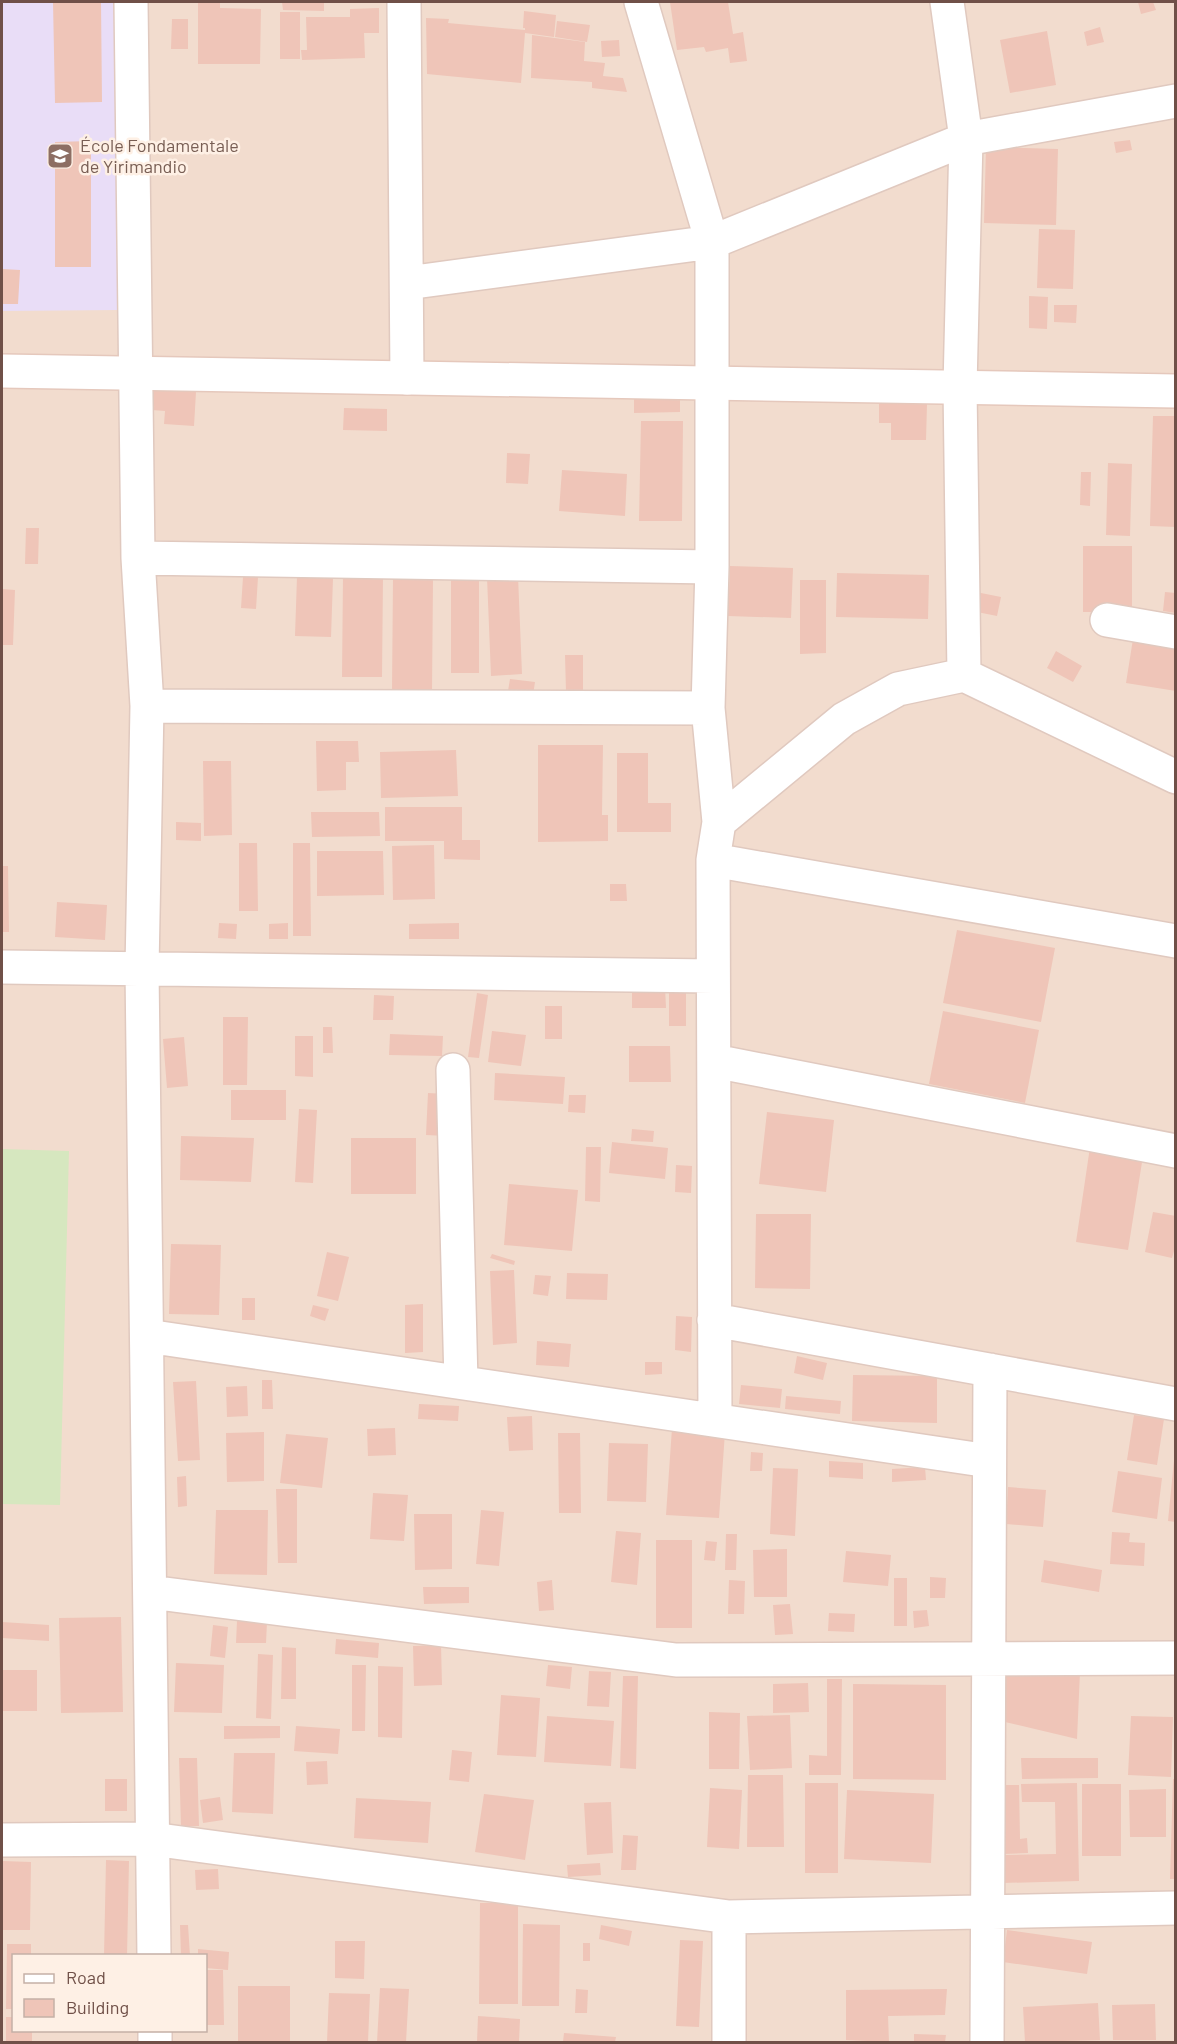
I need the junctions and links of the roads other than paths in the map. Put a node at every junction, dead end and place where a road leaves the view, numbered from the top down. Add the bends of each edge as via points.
1 (131, 2) edge
2 (404, 2) edge
3 (641, 2) edge
4 (947, 2) edge
5 (1176, 101) edge
6 (966, 139) junction
7 (712, 242) junction
8 (406, 283) junction
9 (2, 371) edge
10 (135, 373) junction
11 (407, 378) junction
12 (712, 383) junction
13 (960, 387) junction
14 (1176, 391) edge
15 (138, 558) junction
16 (712, 567) junction
17 (1107, 620) dead end
18 (1176, 632) edge
19 (964, 675) junction
20 (147, 706) junction
21 (708, 708) junction
22 (1176, 777) edge
23 (719, 822) junction
24 (713, 860) junction
25 (1176, 941) edge
26 (2, 967) edge
27 (142, 969) junction
28 (713, 976) junction
29 (714, 1061) junction
30 (453, 1070) dead end
31 (1176, 1151) edge
32 (714, 1320) junction
33 (147, 1336) junction
34 (990, 1370) junction
35 (461, 1382) junction
36 (1176, 1404) edge
37 (715, 1420) junction
38 (989, 1461) junction
39 (150, 1592) junction
40 (1176, 1658) edge
41 (988, 1659) junction
42 (152, 1839) junction
43 (2, 1840) edge
44 (1176, 1908) edge
45 (988, 1912) junction
46 (729, 1917) junction
47 (153, 1954) edge
48 (729, 2043) edge
49 (987, 2043) edge

1 - 10 street
2 - 8 street
3 - 7 street
4 - 6 street
5 - 6 street
6 - 7 street
6 - 13 street
7 - 8 street
7 - 12 street
8 - 11 street
9 - 10 street
10 - 11 street
10 - 15 street
11 - 12 street
12 - 13 street
12 - 16 street
13 - 14 street
13 - 19 street
15 - 16 street
15 - 20 street
16 - 21 street
17 - 18 street
19 - 22 street
19 - 23 street via 898,689 844,718
20 - 21 street
20 - 27 street
21 - 23 street
23 - 24 street
24 - 25 street
24 - 28 street
26 - 27 street
27 - 28 street
27 - 33 street
28 - 29 street
29 - 31 street
29 - 32 street
30 - 35 street
32 - 34 street
32 - 37 street
33 - 35 street
33 - 39 street
34 - 36 street
34 - 38 street
35 - 37 street
37 - 38 street
38 - 41 street
39 - 41 street via 676,1659
39 - 42 street
40 - 41 street
41 - 45 street
42 - 43 street
42 - 46 street
42 - 47 street
44 - 45 street
45 - 46 street
45 - 49 street
46 - 48 street

